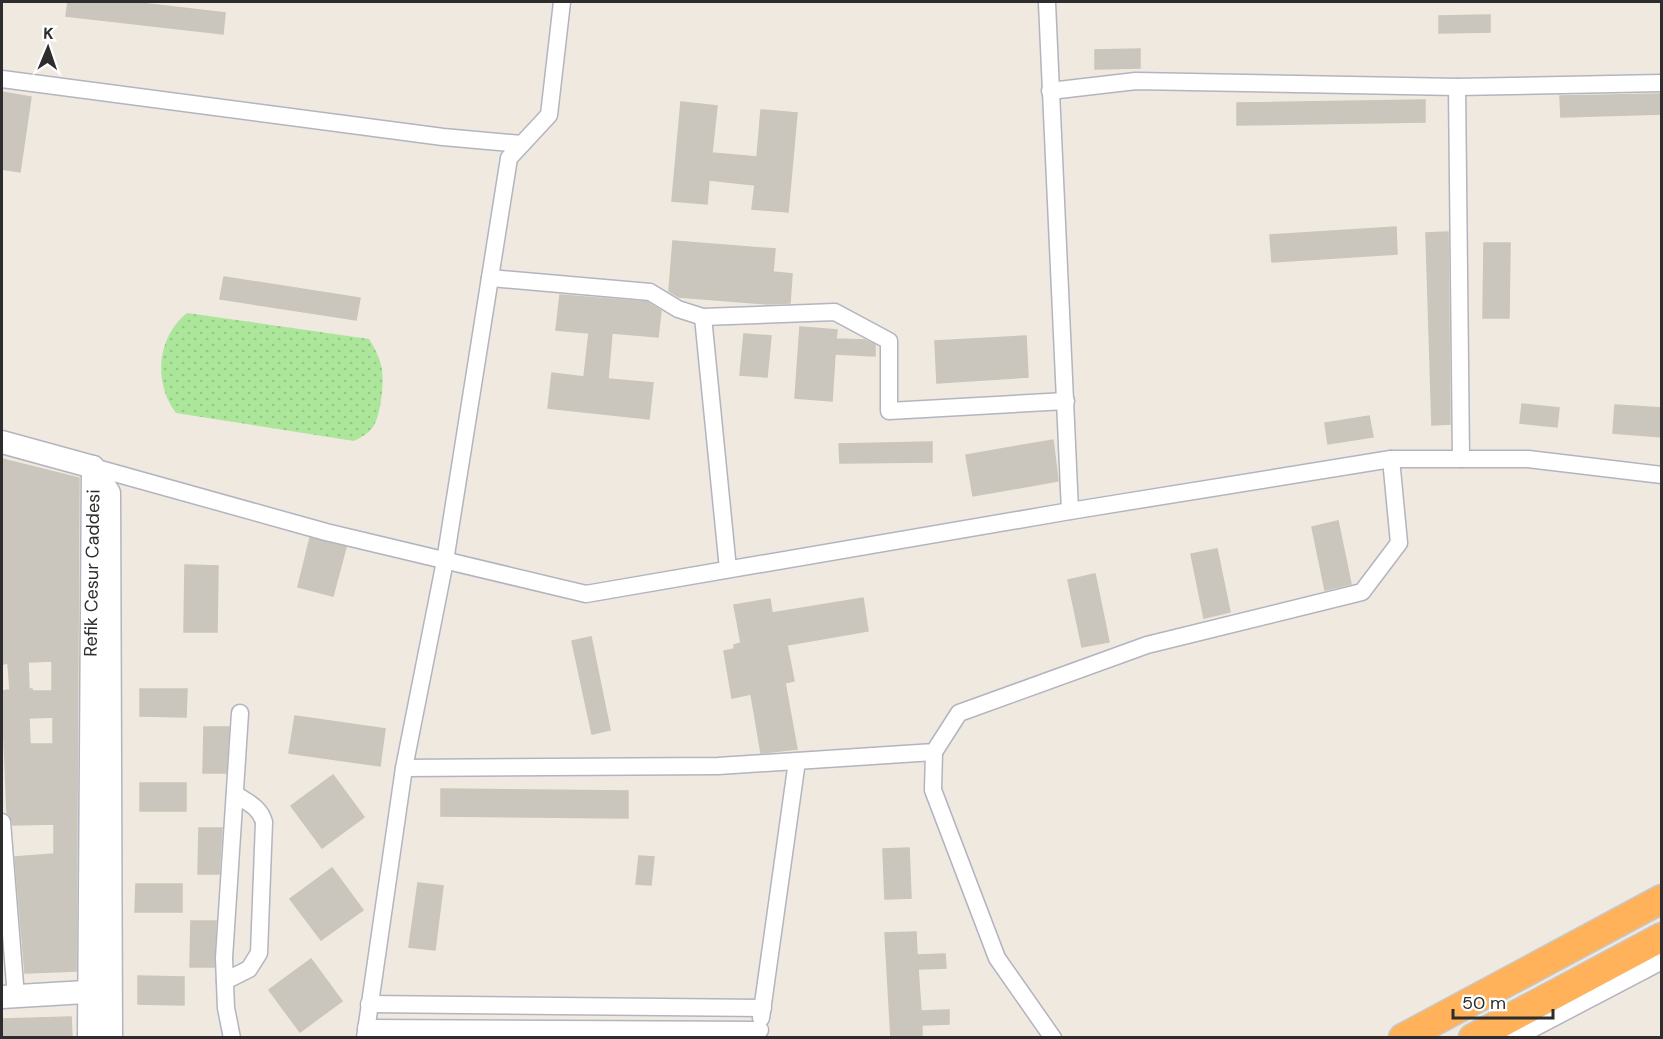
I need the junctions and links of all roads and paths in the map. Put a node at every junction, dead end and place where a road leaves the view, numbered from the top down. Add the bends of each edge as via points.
1 (562, 2) edge
2 (1047, 3) edge
3 (2, 79) edge
4 (1662, 83) edge
5 (1457, 87) junction
6 (1050, 91) junction
7 (522, 144) junction
8 (490, 278) junction
9 (703, 317) junction
10 (1066, 401) junction
11 (2, 442) edge
12 (1391, 459) junction
13 (1461, 459) junction
14 (93, 467) junction
15 (1662, 475) edge
16 (1070, 511) junction
17 (445, 561) junction
18 (728, 569) junction
19 (240, 713) dead end
20 (934, 752) junction
21 (797, 761) junction
22 (404, 768) junction
23 (235, 794) junction
24 (2, 822) edge
25 (1662, 899) edge
26 (1662, 938) edge
27 (1662, 961) edge
28 (225, 981) junction
29 (89, 991) junction
30 (112, 991) junction
31 (9, 997) edge
32 (369, 1004) junction
33 (763, 1008) junction
34 (365, 1033) edge
35 (759, 1034) edge
36 (89, 1038) edge
37 (111, 1038) edge
38 (232, 1038) edge
39 (1053, 1038) edge
40 (1403, 1038) edge
41 (1473, 1038) edge
42 (1515, 1038) edge

1 - 7 street via 549,116
2 - 6 street
3 - 7 street
4 - 5 street
5 - 6 street via 1136,81
5 - 13 street
6 - 10 street
7 - 8 street via 509,158
8 - 9 street via 650,292 678,309
8 - 17 street
9 - 10 street via 835,312 889,341 889,411
9 - 18 street
10 - 16 street
11 - 14 street
12 - 13 street
12 - 16 street
12 - 20 street via 1400,543 1362,592 1147,645 959,713
13 - 15 street via 1528,459
14 - 17 street
14 - 29 street, Refik Cesur Caddesi
14 - 30 street, Refik Cesur Caddesi via 109,493
16 - 18 street
17 - 18 street via 586,594
17 - 22 street
19 - 23 street
20 - 21 street
20 - 39 street via 933,790 997,958
21 - 22 street via 718,766
21 - 33 street
22 - 32 street
23 - 28 street
23 - 28 street via 255,807 264,822 259,952 249,969
24 - 31 street
25 - 40 highway
26 - 41 highway
27 - 42 street
28 - 38 street
29 - 30 street
29 - 31 street
29 - 36 street, Refik Cesur Caddesi
30 - 37 street, Refik Cesur Caddesi
32 - 33 street
32 - 34 street
33 - 35 street
34 - 35 street

